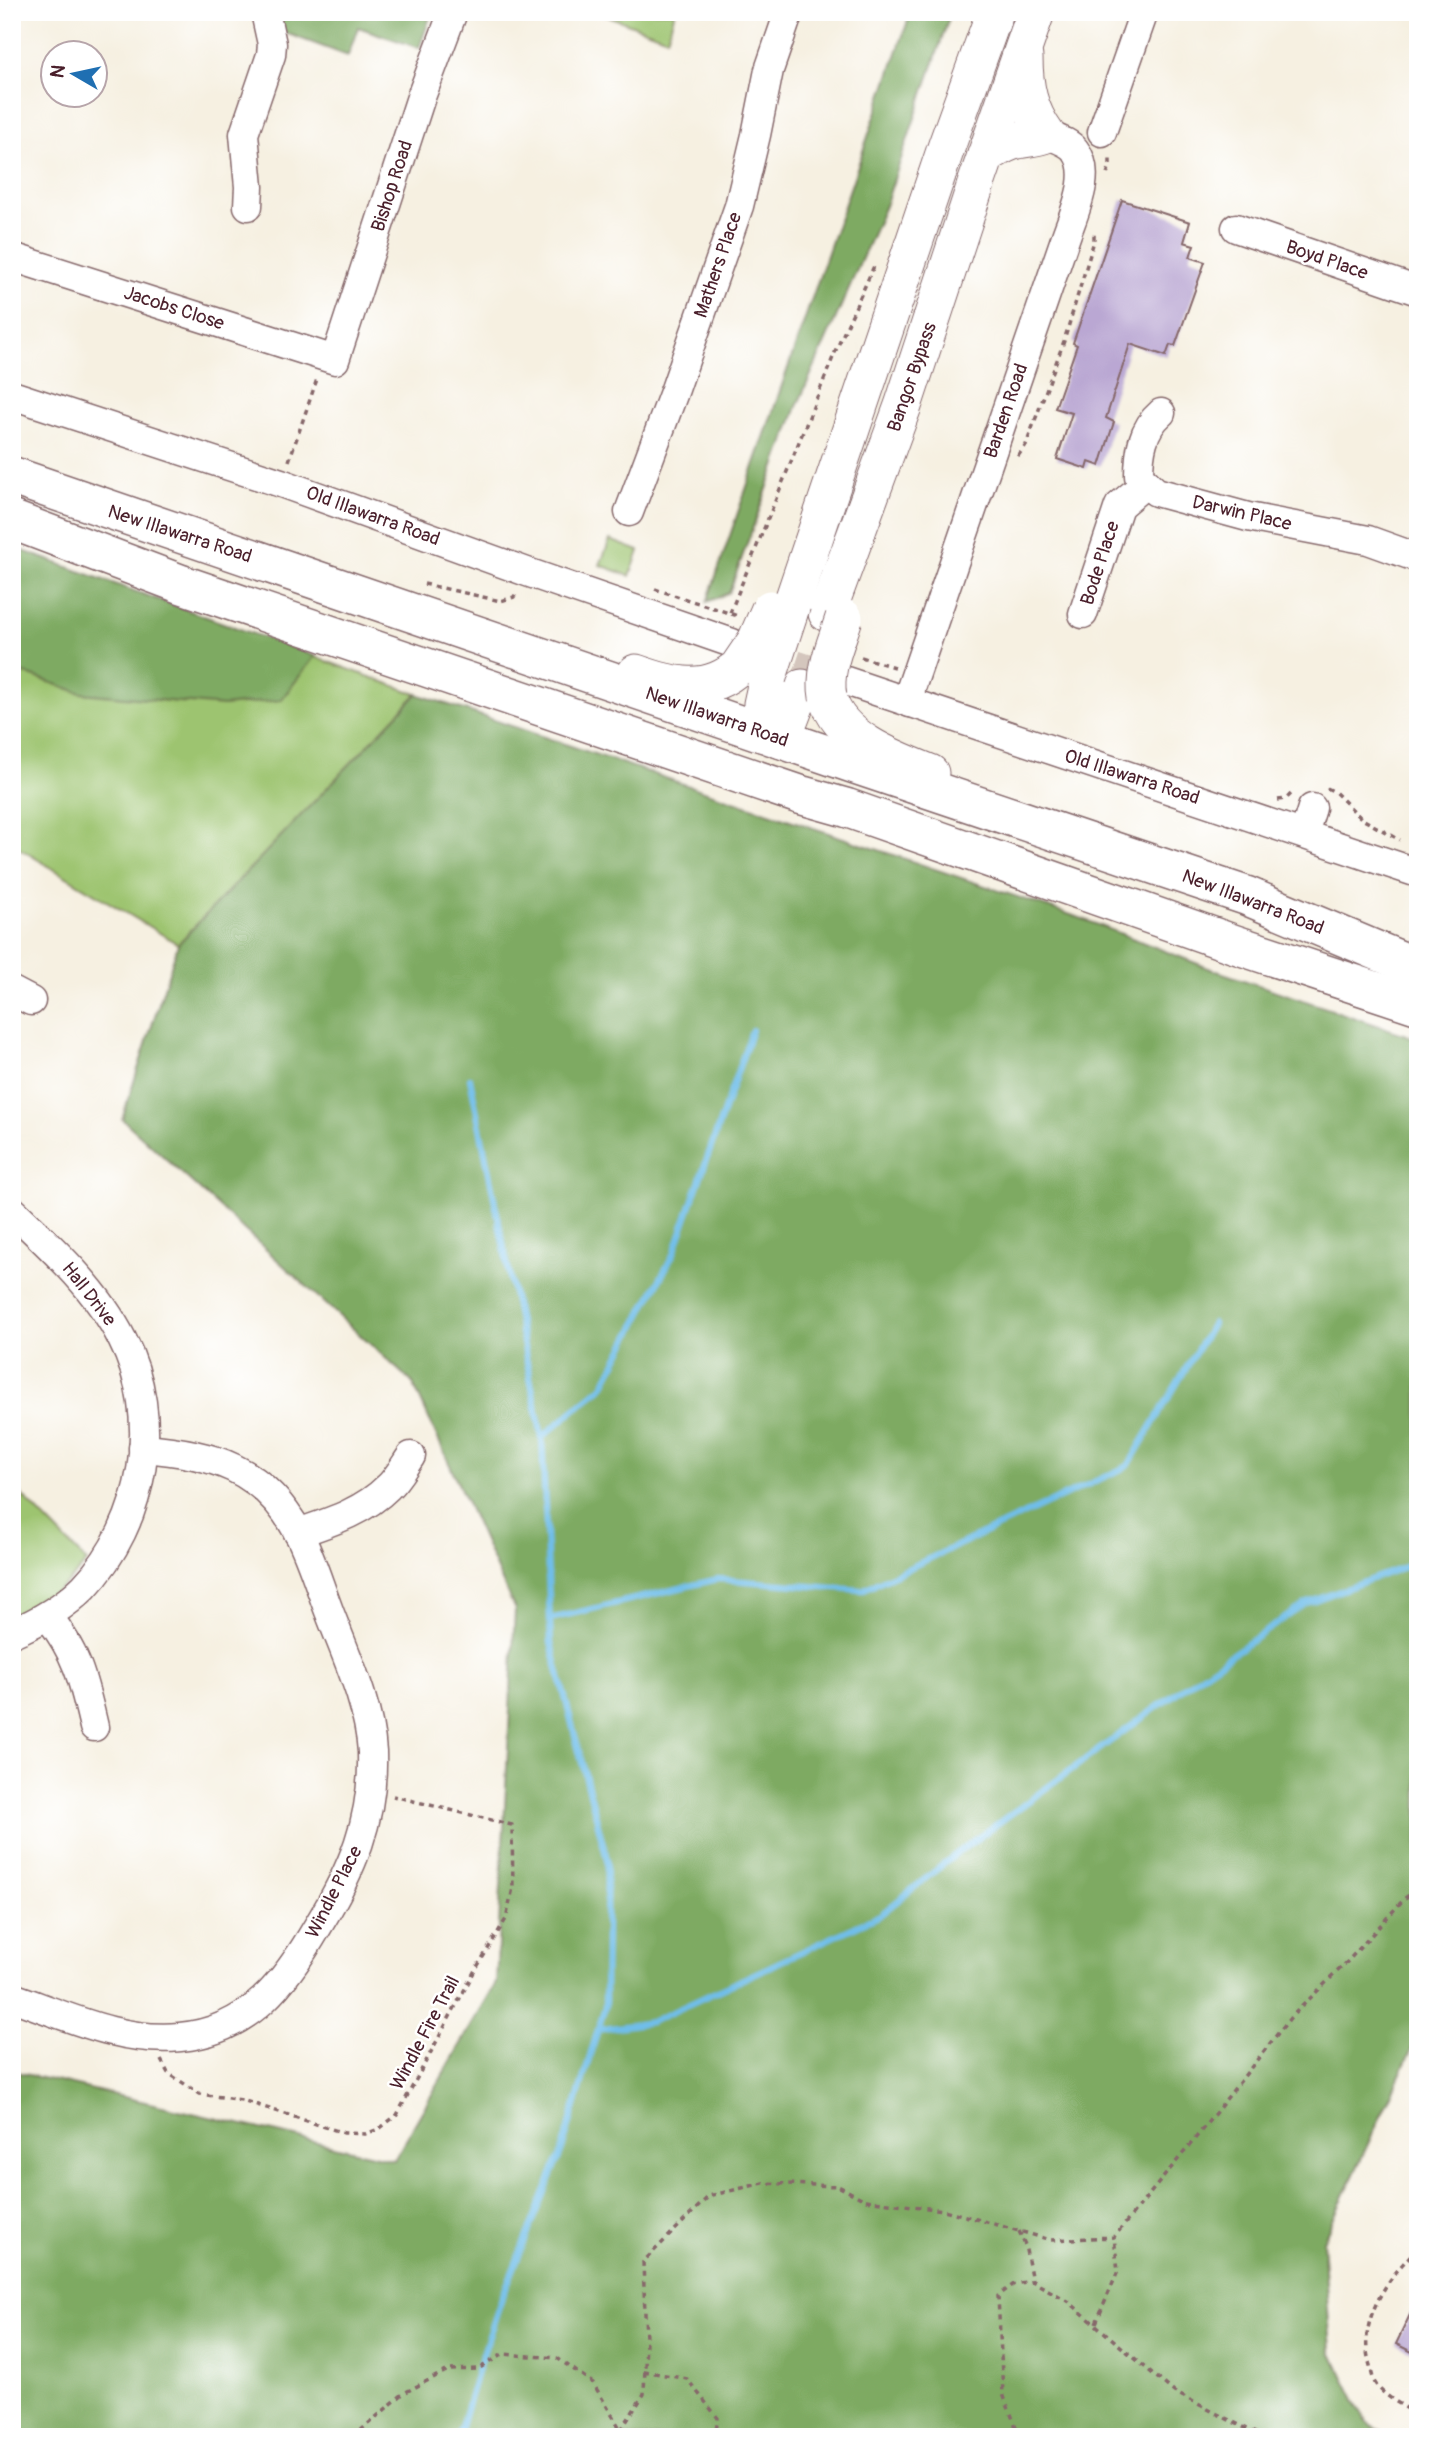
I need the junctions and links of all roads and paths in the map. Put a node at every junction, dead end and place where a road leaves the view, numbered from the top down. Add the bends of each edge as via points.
1 (265, 12) edge
2 (453, 12) edge
3 (789, 12) edge
4 (995, 12) edge
5 (1036, 12) edge
6 (1144, 12) edge
7 (1023, 49) junction
8 (1102, 132) dead end
9 (1046, 134) junction
10 (986, 155) junction
11 (248, 206) dead end
12 (1236, 228) dead end
13 (12, 257) edge
14 (875, 265) dead end
15 (1418, 291) edge
16 (330, 359) junction
17 (12, 395) edge
18 (1161, 413) dead end
19 (286, 470) dead end
20 (12, 476) edge
21 (1146, 483) junction
22 (629, 512) dead end
23 (12, 520) edge
24 (1418, 558) edge
25 (527, 572) junction
26 (390, 604) junction
27 (730, 613) dead end
28 (1083, 614) dead end
29 (859, 656) dead end
30 (551, 660) junction
31 (746, 662) junction
32 (915, 674) junction
33 (825, 689) junction
34 (910, 703) junction
35 (771, 736) junction
36 (763, 781) junction
37 (990, 810) junction
38 (1418, 873) edge
39 (1418, 968) edge
40 (1418, 1005) edge
41 (12, 1210) edge
42 (144, 1448) junction
43 (411, 1456) dead end
44 (298, 1533) junction
45 (47, 1616) junction
46 (12, 1633) edge
47 (94, 1727) dead end
48 (370, 1790) junction
49 (1418, 1889) edge
50 (12, 1997) edge
51 (136, 2038) junction
52 (1018, 2231) junction
53 (1114, 2237) junction
54 (1418, 2248) edge
55 (1032, 2281) junction
56 (1096, 2323) junction
57 (644, 2371) junction
58 (1418, 2416) edge
59 (621, 2431) junction
60 (353, 2437) edge
61 (631, 2437) edge
62 (715, 2437) edge
63 (1020, 2437) edge
64 (1263, 2437) edge

1 - 11 street via 272,44 269,63 244,134
2 - 16 street, Bishop Road
3 - 22 street, Mathers Place via 769,70 739,206
4 - 31 main road, Bangor Bypass, bridge via 842,459 783,601
5 - 7 main road, Bangor Bypass
6 - 8 street
7 - 9 main road via 1027,95
7 - 10 main road, Bangor Bypass
9 - 10 main road via 1006,143
9 - 32 street, Barden Road via 1075,150 1083,168 1081,185
10 - 33 main road, Bangor Bypass via 835,616
12 - 15 street, Boyd Place
13 - 16 street, Jacobs Close
14 - 27 path
16 - 19 path
17 - 25 street, Old Illawarra Road via 281,483
18 - 21 street via 1152,420 1139,451 1139,476
20 - 26 highway, New Illawarra Road
21 - 24 street, Darwin Place via 1156,492 1248,517 1368,540
21 - 28 street, Bode Place via 1119,506
23 - 36 highway via 181,584
25 - 26 path via 514,597 501,601 419,583
25 - 31 street, Old Illawarra Road
26 - 30 highway, New Illawarra Road
29 - 32 path
30 - 31 main road via 594,656 687,686 712,683
30 - 35 highway, New Illawarra Road
31 - 35 main road, Bangor Bypass
32 - 34 street, Barden Road
33 - 34 street, Old Illawarra Road
33 - 35 main road, Bangor Bypass
33 - 37 main road via 833,713 846,729 898,761 964,785
34 - 38 street, Old Illawarra Road via 1308,821
35 - 36 highway
35 - 37 highway, New Illawarra Road
36 - 40 highway
37 - 39 highway, New Illawarra Road via 1247,896
41 - 42 street, Hall Drive via 94,1296 122,1339 143,1404
42 - 44 street, Windle Place via 192,1453 242,1472 276,1500
42 - 45 street, Hall Drive via 130,1512 116,1543 83,1588
43 - 44 street via 376,1498 358,1510
44 - 48 street, Windle Place via 364,1707 372,1751
45 - 46 street, Hall Drive
45 - 47 street via 78,1665
48 - 51 street, Windle Place via 362,1836 345,1880 299,1959 268,1998 205,2033
48 - 51 path, Windle Fire Trail via 512,1825 513,1888 506,1919 397,2115 365,2134 344,2133 242,2100 200,2094 168,2073 156,2054
49 - 53 path via 1290,2018
50 - 51 street, Windle Place
52 - 53 path via 1051,2240
52 - 55 path
52 - 57 path via 944,2210 865,2200 838,2186 763,2183 709,2196 643,2262
53 - 56 path via 1118,2271
54 - 58 path via 1397,2268 1381,2295 1368,2325 1366,2347 1374,2382
55 - 56 path
55 - 63 path via 1014,2284 998,2296 1003,2393
56 - 64 path via 1174,2392
57 - 59 path via 643,2394
57 - 62 path via 687,2379 718,2418
59 - 60 path via 593,2383 557,2358 503,2354 478,2369 448,2370 404,2393
59 - 61 path

